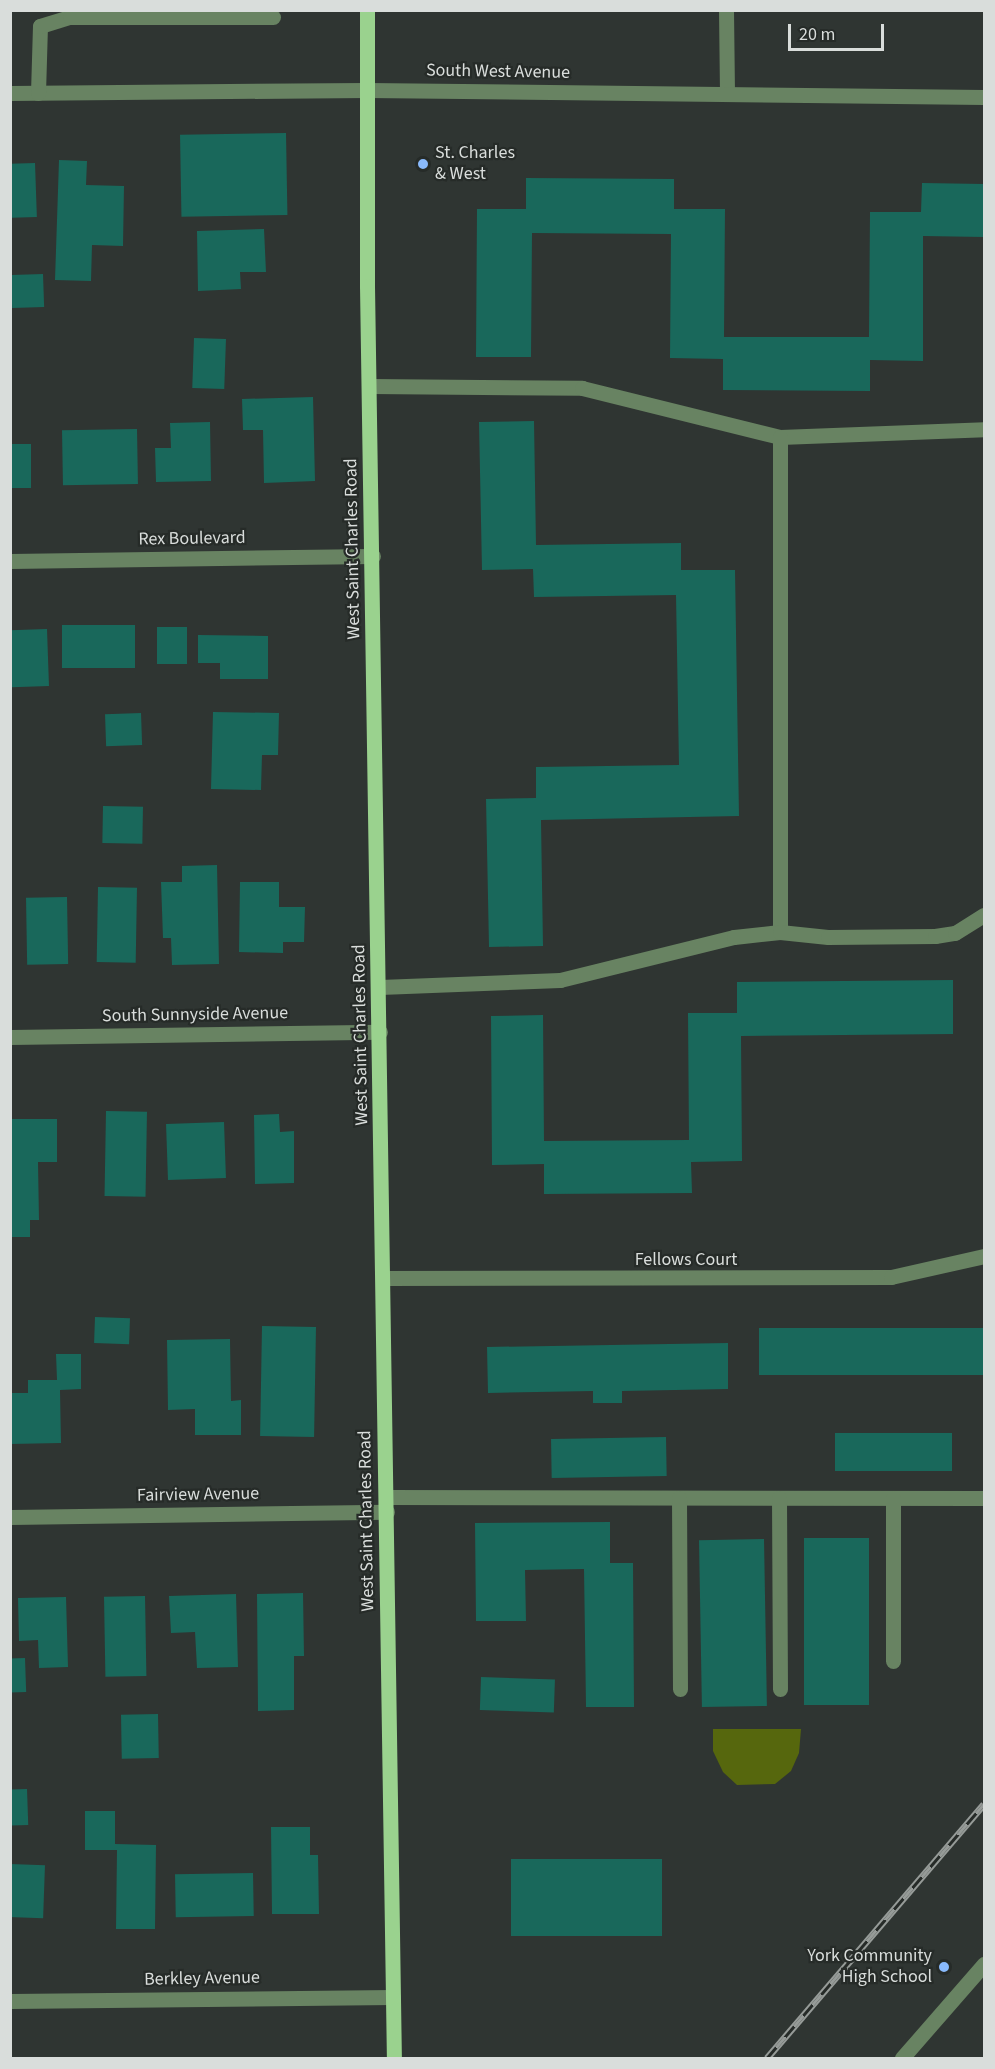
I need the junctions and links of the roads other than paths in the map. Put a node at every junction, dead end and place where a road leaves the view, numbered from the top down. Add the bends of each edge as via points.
1 (367, 10) edge
2 (726, 10) edge
3 (70, 14) edge
4 (47, 17) edge
5 (273, 17) dead end
6 (368, 90) junction
7 (10, 93) edge
8 (38, 93) junction
9 (727, 94) junction
10 (984, 97) edge
11 (370, 386) junction
12 (984, 429) edge
13 (780, 437) junction
14 (373, 556) junction
15 (10, 561) edge
16 (984, 915) edge
17 (780, 932) junction
18 (380, 987) junction
19 (380, 1032) junction
20 (10, 1037) edge
21 (984, 1256) edge
22 (384, 1278) junction
23 (678, 1498) junction
24 (779, 1498) junction
25 (893, 1498) junction
26 (984, 1498) edge
27 (387, 1505) junction
28 (10, 1516) edge
29 (894, 1661) dead end
30 (680, 1689) dead end
31 (780, 1689) dead end
32 (984, 1964) edge
33 (393, 1997) junction
34 (10, 2001) edge
35 (394, 2058) edge
36 (902, 2058) edge

1 - 6 main road, West Saint Charles Road
2 - 9 street
3 - 4 street
3 - 5 street
4 - 8 street via 40,26
6 - 8 street, South West Avenue
6 - 9 street, South West Avenue
6 - 11 main road, West Saint Charles Road
7 - 8 street, South West Avenue
9 - 10 street, South West Avenue
11 - 13 street via 582,388
11 - 14 main road, West Saint Charles Road
12 - 13 street
13 - 17 street
14 - 15 street, Rex Boulevard
14 - 18 main road, West Saint Charles Road
16 - 17 street via 955,933 935,936 828,937
17 - 18 street via 734,937 560,980
18 - 19 main road, West Saint Charles Road
19 - 20 street, South Sunnyside Avenue
19 - 22 main road, West Saint Charles Road
21 - 22 street, Fellows Court via 891,1277 817,1280
22 - 27 main road, West Saint Charles Road
23 - 24 street
23 - 27 street
23 - 30 street
24 - 25 street
24 - 31 street
25 - 26 street
25 - 29 street
27 - 28 street, Fairview Avenue
27 - 33 main road, West Saint Charles Road
32 - 36 street
33 - 34 street, Berkley Avenue
33 - 35 main road, West Saint Charles Road

